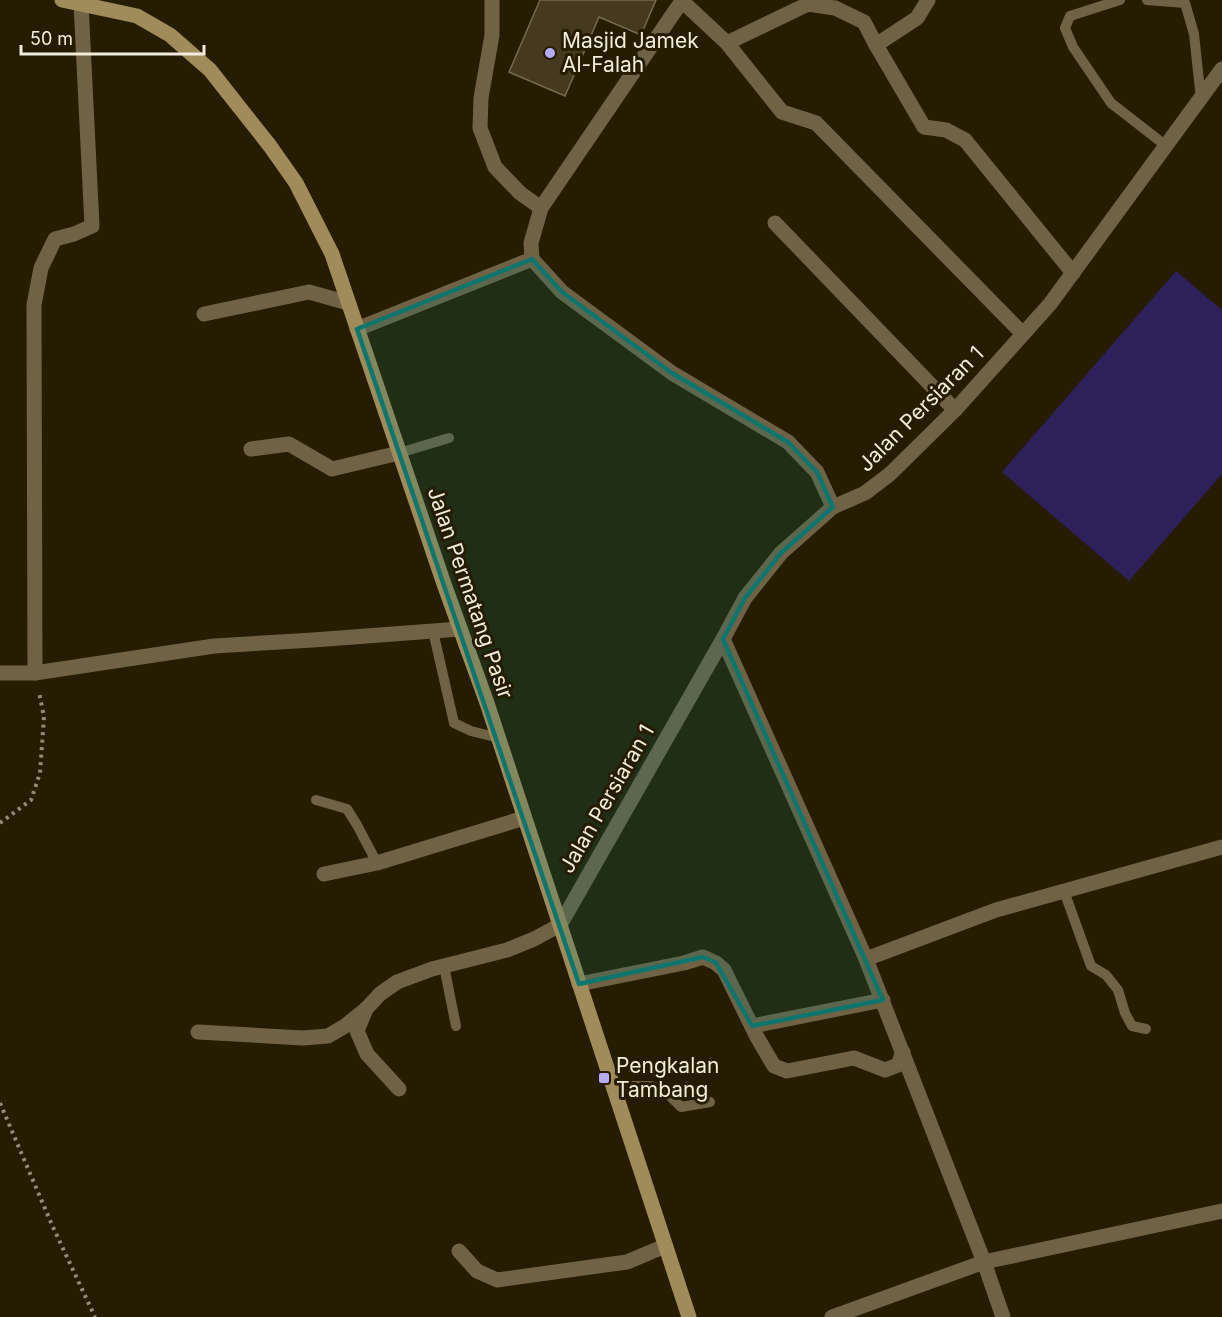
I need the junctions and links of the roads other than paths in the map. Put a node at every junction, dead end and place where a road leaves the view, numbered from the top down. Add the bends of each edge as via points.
1 (62, 0) edge
2 (492, 0) edge
3 (928, 0) edge
4 (1120, 0) edge
5 (1147, 0) edge
6 (683, 1) edge
7 (81, 3) junction
8 (727, 43) junction
9 (876, 45) junction
10 (1222, 69) edge
11 (1201, 99) junction
12 (1166, 145) junction
13 (541, 208) junction
14 (775, 223) dead end
15 (532, 259) junction
16 (1073, 273) junction
17 (348, 303) junction
18 (204, 314) dead end
19 (357, 328) junction
20 (1023, 334) junction
21 (955, 410) junction
22 (449, 438) dead end
23 (251, 449) dead end
24 (399, 453) junction
25 (833, 507) junction
26 (460, 629) junction
27 (433, 631) junction
28 (723, 639) junction
29 (0, 673) edge
30 (35, 673) junction
31 (499, 738) junction
32 (316, 800) dead end
33 (524, 818) junction
34 (1222, 847) edge
35 (377, 862) junction
36 (324, 873) dead end
37 (1064, 891) junction
38 (560, 925) junction
39 (866, 959) junction
40 (444, 966) junction
41 (579, 984) junction
42 (883, 1000) junction
43 (366, 1009) junction
44 (456, 1026) dead end
45 (752, 1026) junction
46 (1146, 1029) dead end
47 (198, 1032) dead end
48 (903, 1052) junction
49 (612, 1086) junction
50 (399, 1089) dead end
51 (710, 1102) dead end
52 (1222, 1210) edge
53 (665, 1246) junction
54 (459, 1251) dead end
55 (984, 1262) junction
56 (690, 1317) edge
57 (832, 1317) edge
58 (1003, 1317) edge

1 - 7 main road, Jalan Permatang Pasir
2 - 13 street via 492,35 480,128 495,167
3 - 9 street via 917,18
4 - 12 lane via 1070,16 1065,28 1073,47 1111,103
5 - 11 lane via 1185,3 1194,34
6 - 8 street
6 - 13 street
7 - 17 main road, Jalan Permatang Pasir via 137,16 170,35 210,70 296,183 332,254
7 - 30 street via 92,226 55,239 41,268 34,305
8 - 9 street via 808,4 835,8 864,22
8 - 20 street via 782,112 816,123
9 - 16 street via 924,128 946,130 965,140
10 - 11 street, Jalan Persiaran 1
11 - 12 street, Jalan Persiaran 1
12 - 16 street, Jalan Persiaran 1
13 - 15 street via 531,243
14 - 21 street
15 - 19 street
15 - 25 street via 562,292 672,373 788,442 817,472
16 - 20 street, Jalan Persiaran 1
17 - 18 street via 309,292
17 - 19 main road, Jalan Permatang Pasir
19 - 24 main road, Jalan Permatang Pasir
20 - 21 street, Jalan Persiaran 1
21 - 25 street, Jalan Persiaran 1 via 890,474 865,493
22 - 24 lane
23 - 24 street via 289,444 332,469
24 - 26 main road, Jalan Permatang Pasir
25 - 28 street, Jalan Persiaran 1 via 781,553 745,598
26 - 27 street
26 - 31 main road, Jalan Permatang Pasir
27 - 30 street via 214,646
27 - 31 lane via 454,723
28 - 38 street, Jalan Persiaran 1
28 - 39 street
29 - 30 street
31 - 33 main road, Jalan Permatang Pasir
32 - 35 lane via 347,809
33 - 35 street
33 - 38 main road, Jalan Permatang Pasir
34 - 37 street
35 - 36 street
37 - 39 street via 996,910
37 - 46 lane via 1092,966 1118,990 1132,1026
38 - 40 street via 507,950
38 - 41 main road, Jalan Permatang Pasir
39 - 42 street
40 - 43 street via 397,982
40 - 44 lane
41 - 45 street via 703,957 724,970
41 - 49 main road, Jalan Permatang Pasir
42 - 45 street
42 - 48 street
43 - 47 street via 328,1036
43 - 50 street via 357,1031 367,1054
45 - 48 street via 774,1066 787,1071 854,1058 885,1070 898,1065
48 - 55 street
49 - 51 lane via 651,1086 666,1092 681,1107
49 - 53 main road, Jalan Permatang Pasir
52 - 55 street
53 - 54 street via 627,1262 497,1280 477,1271
53 - 56 main road, Jalan Permatang Pasir
55 - 57 street
55 - 58 street

